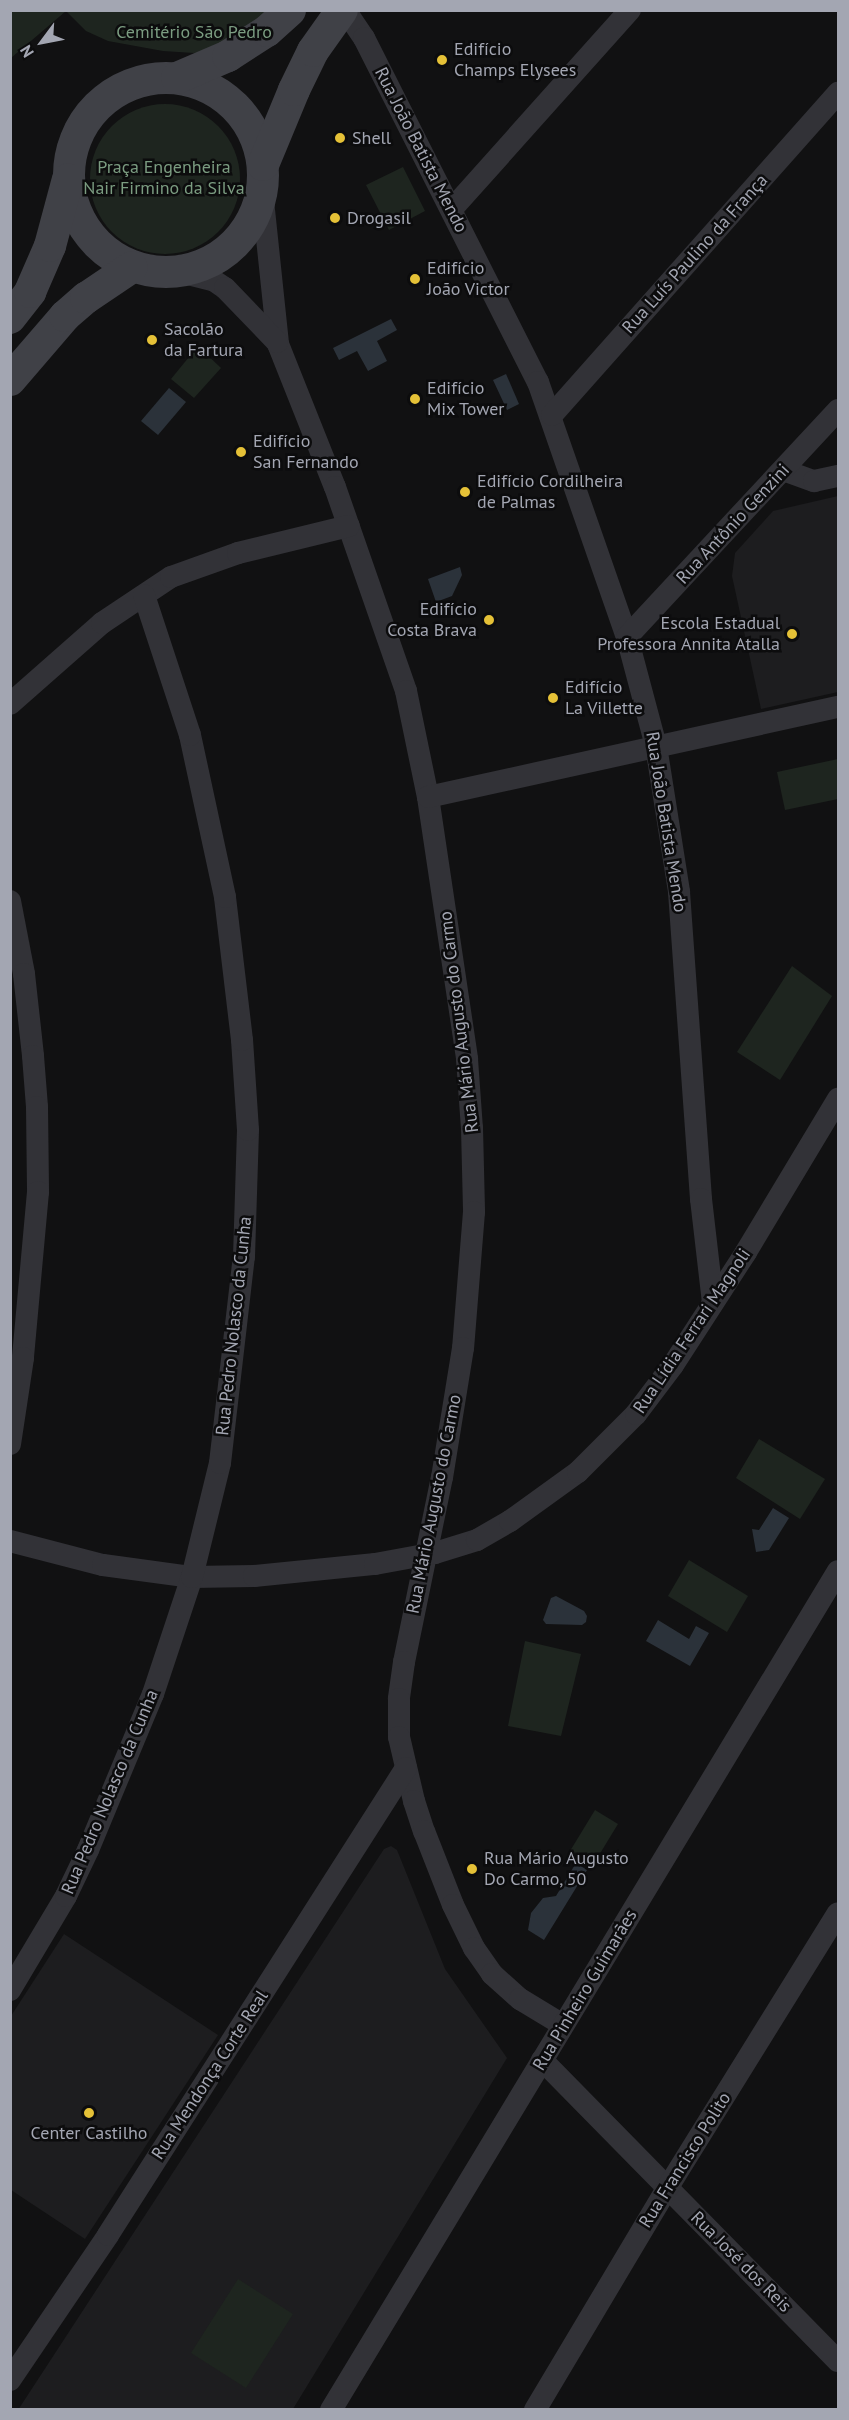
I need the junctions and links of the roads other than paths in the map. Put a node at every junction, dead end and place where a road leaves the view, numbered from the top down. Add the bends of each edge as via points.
1 (290, 10) edge
2 (344, 10) edge
3 (630, 10) edge
4 (177, 78) junction
5 (838, 93) edge
6 (68, 178) junction
7 (262, 178) junction
8 (452, 209) junction
9 (132, 267) junction
10 (180, 272) junction
11 (10, 318) edge
12 (278, 344) junction
13 (10, 380) edge
14 (838, 410) edge
15 (552, 414) junction
16 (783, 470) junction
17 (838, 476) edge
18 (349, 526) junction
19 (144, 595) junction
20 (627, 637) junction
21 (10, 704) edge
22 (838, 707) edge
23 (656, 746) junction
24 (428, 797) junction
25 (10, 901) edge
26 (838, 1099) edge
27 (713, 1302) junction
28 (18, 1324) edge
29 (10, 1444) edge
30 (10, 1542) edge
31 (426, 1555) junction
32 (838, 1571) edge
33 (192, 1577) junction
34 (406, 1768) junction
35 (838, 1913) edge
36 (10, 1990) edge
37 (563, 2025) junction
38 (542, 2060) junction
39 (668, 2187) junction
40 (838, 2361) edge
41 (10, 2380) edge
42 (331, 2409) edge
43 (535, 2409) edge

1 - 4 main road via 267,31 228,56
2 - 7 main road via 314,51 294,90
2 - 8 street, Rua João Batista Mendo via 364,38
3 - 8 street
4 - 6 main road via 132,83 112,93 93,110 79,130
4 - 7 main road via 218,93 235,107 258,144
5 - 15 street, Rua Luís Paulino da França
6 - 9 main road via 71,198 87,232 99,247
6 - 11 main road via 50,246 30,292
7 - 10 main road via 251,222 243,236 225,254 204,266
7 - 12 street, Rua Mário Augusto do Carmo
8 - 15 street, Rua João Batista Mendo
9 - 10 main road via 156,273
9 - 13 main road via 65,316
10 - 12 street, Rua Mário Augusto do Carmo via 213,280 225,288
12 - 18 street, Rua Mário Augusto do Carmo
14 - 16 street, Rua Antônio Genzini
15 - 20 street, Rua João Batista Mendo
16 - 17 street via 814,481
16 - 20 street, Rua Antônio Genzini
18 - 19 street via 211,562 171,577
18 - 24 street, Rua Mário Augusto do Carmo via 406,691
19 - 21 street via 102,623
19 - 33 street, Rua Pedro Nolasco da Cunha via 190,735 213,834 225,897 242,1040 248,1130 244,1257 231,1372 219,1462
20 - 23 street, Rua João Batista Mendo
22 - 23 street
23 - 24 street
23 - 27 street, Rua João Batista Mendo via 679,892 701,1199
24 - 31 street, Rua Mário Augusto do Carmo via 467,1059 474,1212 463,1348
25 - 28 street via 24,975 37,1107 38,1192
26 - 27 street, Rua Lídia Ferrari Magnoli
27 - 31 street, Rua Lídia Ferrari Magnoli via 636,1414 578,1472 477,1540
28 - 29 street
30 - 33 street, Rua Lídia Ferrari Magnoli via 103,1565
31 - 33 street, Rua Lídia Ferrari Magnoli via 276,1574
31 - 34 street, Rua Mário Augusto do Carmo via 399,1699 399,1737
32 - 37 street, Rua Pinheiro Guimarães
33 - 36 street, Rua Pedro Nolasco da Cunha via 153,1694 88,1850 66,1896
34 - 37 street, Rua Mário Augusto do Carmo via 424,1831 474,1948 492,1974 520,1999
34 - 41 street, Rua Mendonça Corte Real via 114,2225
35 - 39 street, Rua Francisco Polito
37 - 38 street, Rua Pinheiro Guimarães
38 - 39 street, Rua José dos Reis
38 - 42 street, Rua Pinheiro Guimarães
39 - 40 street, Rua José dos Reis
39 - 43 street, Rua Francisco Polito

